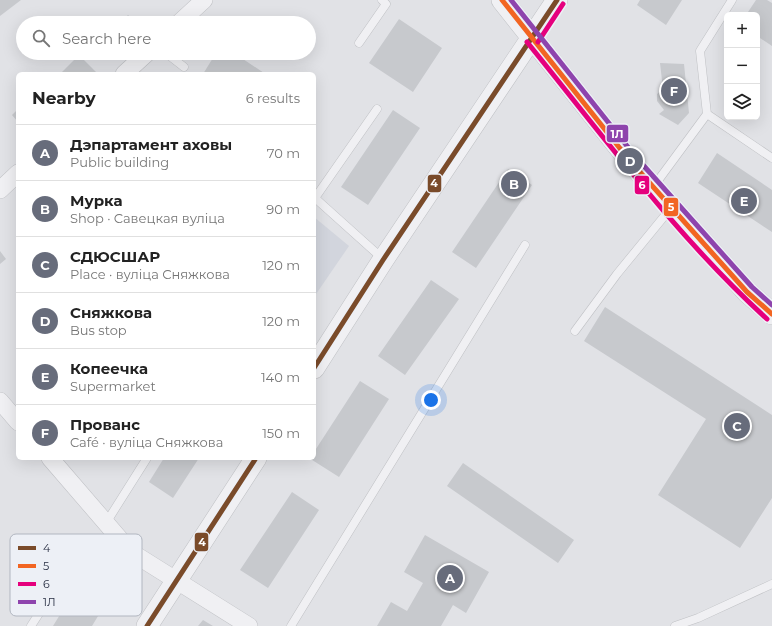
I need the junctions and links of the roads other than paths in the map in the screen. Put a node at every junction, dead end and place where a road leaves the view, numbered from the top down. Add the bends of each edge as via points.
1 (204, 0) edge
2 (382, 0) edge
3 (502, 0) edge
4 (557, 0) edge
5 (732, 0) edge
6 (187, 16) edge
7 (532, 38) junction
8 (359, 43) dead end
9 (139, 60) edge
10 (175, 60) edge
11 (184, 67) dead end
12 (126, 72) edge
13 (377, 109) dead end
14 (707, 114) junction
15 (772, 158) edge
16 (16, 175) edge
17 (652, 188) junction
18 (0, 190) edge
19 (316, 197) edge
20 (316, 199) edge
21 (670, 208) junction
22 (525, 245) dead end
23 (383, 260) junction
24 (772, 314) edge
25 (575, 330) dead end
26 (316, 365) edge
27 (0, 401) edge
28 (16, 420) edge
29 (52, 460) edge
30 (146, 460) edge
31 (255, 460) edge
32 (106, 523) junction
33 (117, 534) edge
34 (142, 559) edge
35 (178, 580) junction
36 (772, 584) edge
37 (37, 616) edge
38 (31, 626) edge
39 (147, 626) edge
40 (249, 626) edge
41 (291, 626) edge
42 (676, 626) edge

1 - 6 street
2 - 8 lane via 386,4
3 - 7 street
4 - 7 street
5 - 14 lane via 700,51
7 - 17 street
7 - 23 street
9 - 12 street
10 - 11 lane
13 - 19 lane
14 - 15 lane
14 - 17 lane
16 - 18 street
17 - 21 street
20 - 23 lane
21 - 24 street via 747,292
21 - 25 lane
22 - 41 lane
23 - 26 street
27 - 28 street
29 - 32 street
30 - 32 lane
31 - 35 street
32 - 33 street
34 - 35 street
35 - 39 street
35 - 40 street
36 - 42 lane
37 - 38 lane

